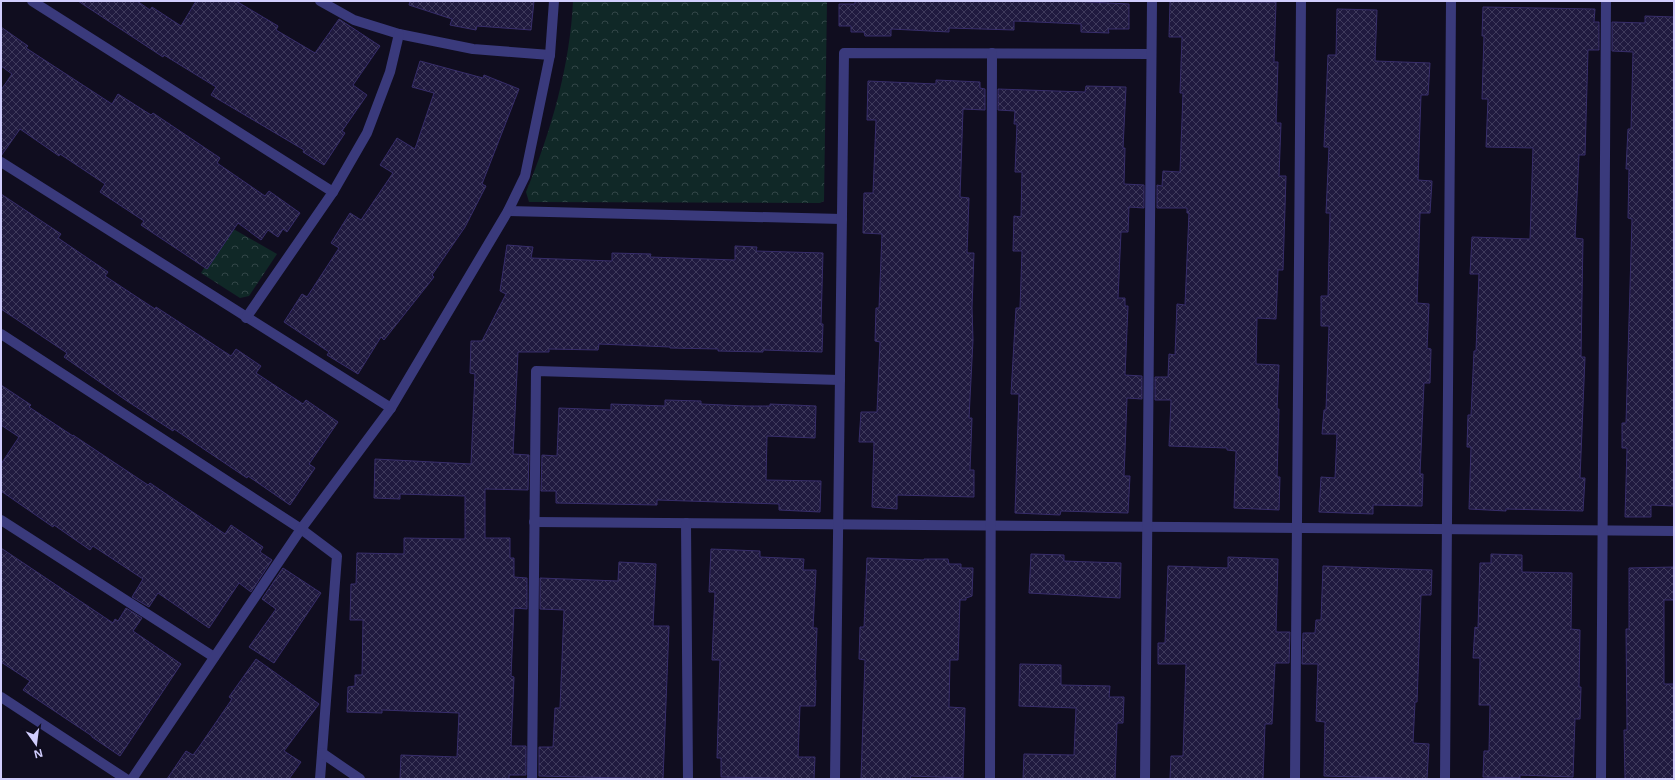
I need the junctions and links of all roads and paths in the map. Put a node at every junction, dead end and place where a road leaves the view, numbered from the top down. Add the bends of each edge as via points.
1 (32, 1) edge
2 (320, 1) edge
3 (554, 1) edge
4 (1152, 1) edge
5 (1301, 1) edge
6 (1451, 1) edge
7 (1606, 1) edge
8 (399, 34) junction
9 (992, 53) junction
10 (1151, 54) junction
11 (550, 55) junction
12 (1, 162) edge
13 (333, 192) junction
14 (508, 211) junction
15 (842, 219) junction
16 (246, 318) junction
17 (1, 334) edge
18 (840, 380) junction
19 (391, 408) junction
20 (1, 520) edge
21 (534, 522) junction
22 (686, 523) junction
23 (838, 524) junction
24 (990, 526) junction
25 (1148, 527) junction
26 (1297, 528) junction
27 (301, 529) junction
28 (1447, 529) junction
29 (1603, 530) junction
30 (1674, 531) edge
31 (214, 657) junction
32 (1, 697) edge
33 (322, 753) junction
34 (126, 779) edge
35 (132, 779) edge
36 (320, 779) edge
37 (360, 779) edge
38 (532, 779) edge
39 (688, 779) edge
40 (835, 779) edge
41 (990, 779) edge
42 (1145, 779) edge
43 (1295, 779) edge
44 (1445, 779) edge
45 (1601, 779) edge

1 - 13 street
2 - 8 street via 354,20
3 - 11 street
4 - 10 street
5 - 26 street
6 - 28 street
7 - 29 street
8 - 11 street via 473,49
8 - 13 street via 390,72 367,133
9 - 10 street
9 - 15 street via 844,53
9 - 24 street
10 - 25 street
11 - 14 street via 525,176
12 - 16 street
13 - 16 street
14 - 15 street
14 - 19 street
15 - 18 street
16 - 19 street
17 - 27 street
18 - 21 street via 536,371
18 - 23 street
19 - 27 street
20 - 31 street
21 - 22 street
21 - 38 street
22 - 23 street
22 - 39 street
23 - 24 street
23 - 40 street
24 - 25 street
24 - 41 street
25 - 26 street
25 - 42 street
26 - 28 street
26 - 43 street
27 - 31 street
27 - 33 street via 337,556
28 - 29 street
28 - 44 street
29 - 30 street
29 - 45 street
31 - 35 street
32 - 34 street
33 - 36 street
33 - 37 street

